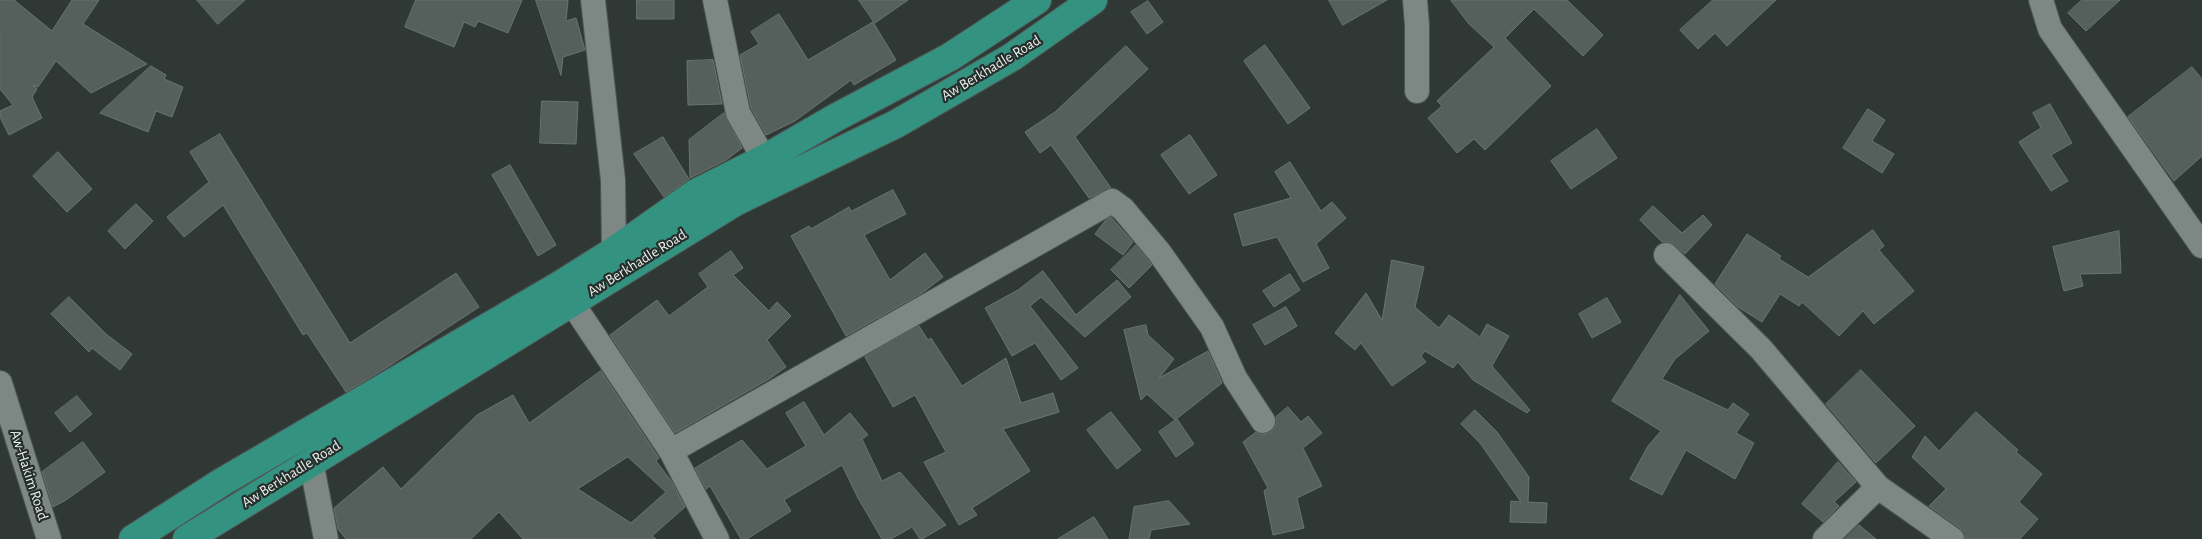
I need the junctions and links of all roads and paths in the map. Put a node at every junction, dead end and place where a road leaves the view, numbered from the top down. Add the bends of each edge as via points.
1 (593, 0) edge
2 (715, 0) edge
3 (1037, 0) edge
4 (1093, 0) edge
5 (1414, 0) edge
6 (2041, 0) edge
7 (1417, 92) dead end
8 (764, 159) junction
9 (2202, 246) edge
10 (1666, 255) dead end
11 (620, 261) junction
12 (566, 294) junction
13 (0, 383) edge
14 (1263, 421) dead end
15 (670, 452) junction
16 (311, 461) junction
17 (1878, 487) junction
18 (49, 539) edge
19 (133, 539) edge
20 (188, 539) edge
21 (326, 539) edge
22 (717, 539) edge
23 (1825, 539) edge
24 (1952, 539) edge

1 - 11 street
2 - 8 street via 738,113
3 - 8 main road, Aw Berkhadle Road via 950,57
4 - 11 main road, Aw Berkhadle Road via 1004,62 896,124
5 - 7 street
6 - 9 street via 2050,29
8 - 11 main road, Aw Berkhadle Road via 696,193
10 - 17 street via 1761,349
11 - 12 main road, Aw Berkhadle Road
12 - 15 street
12 - 16 main road, Aw Berkhadle Road
12 - 19 main road, Aw Berkhadle Road via 222,482
13 - 18 street, Aw-Hakim Road
14 - 15 street via 1235,378 1212,327 1159,252 1123,209 1112,201
15 - 22 street
16 - 20 main road, Aw Berkhadle Road
16 - 21 street
17 - 23 street
17 - 24 street

